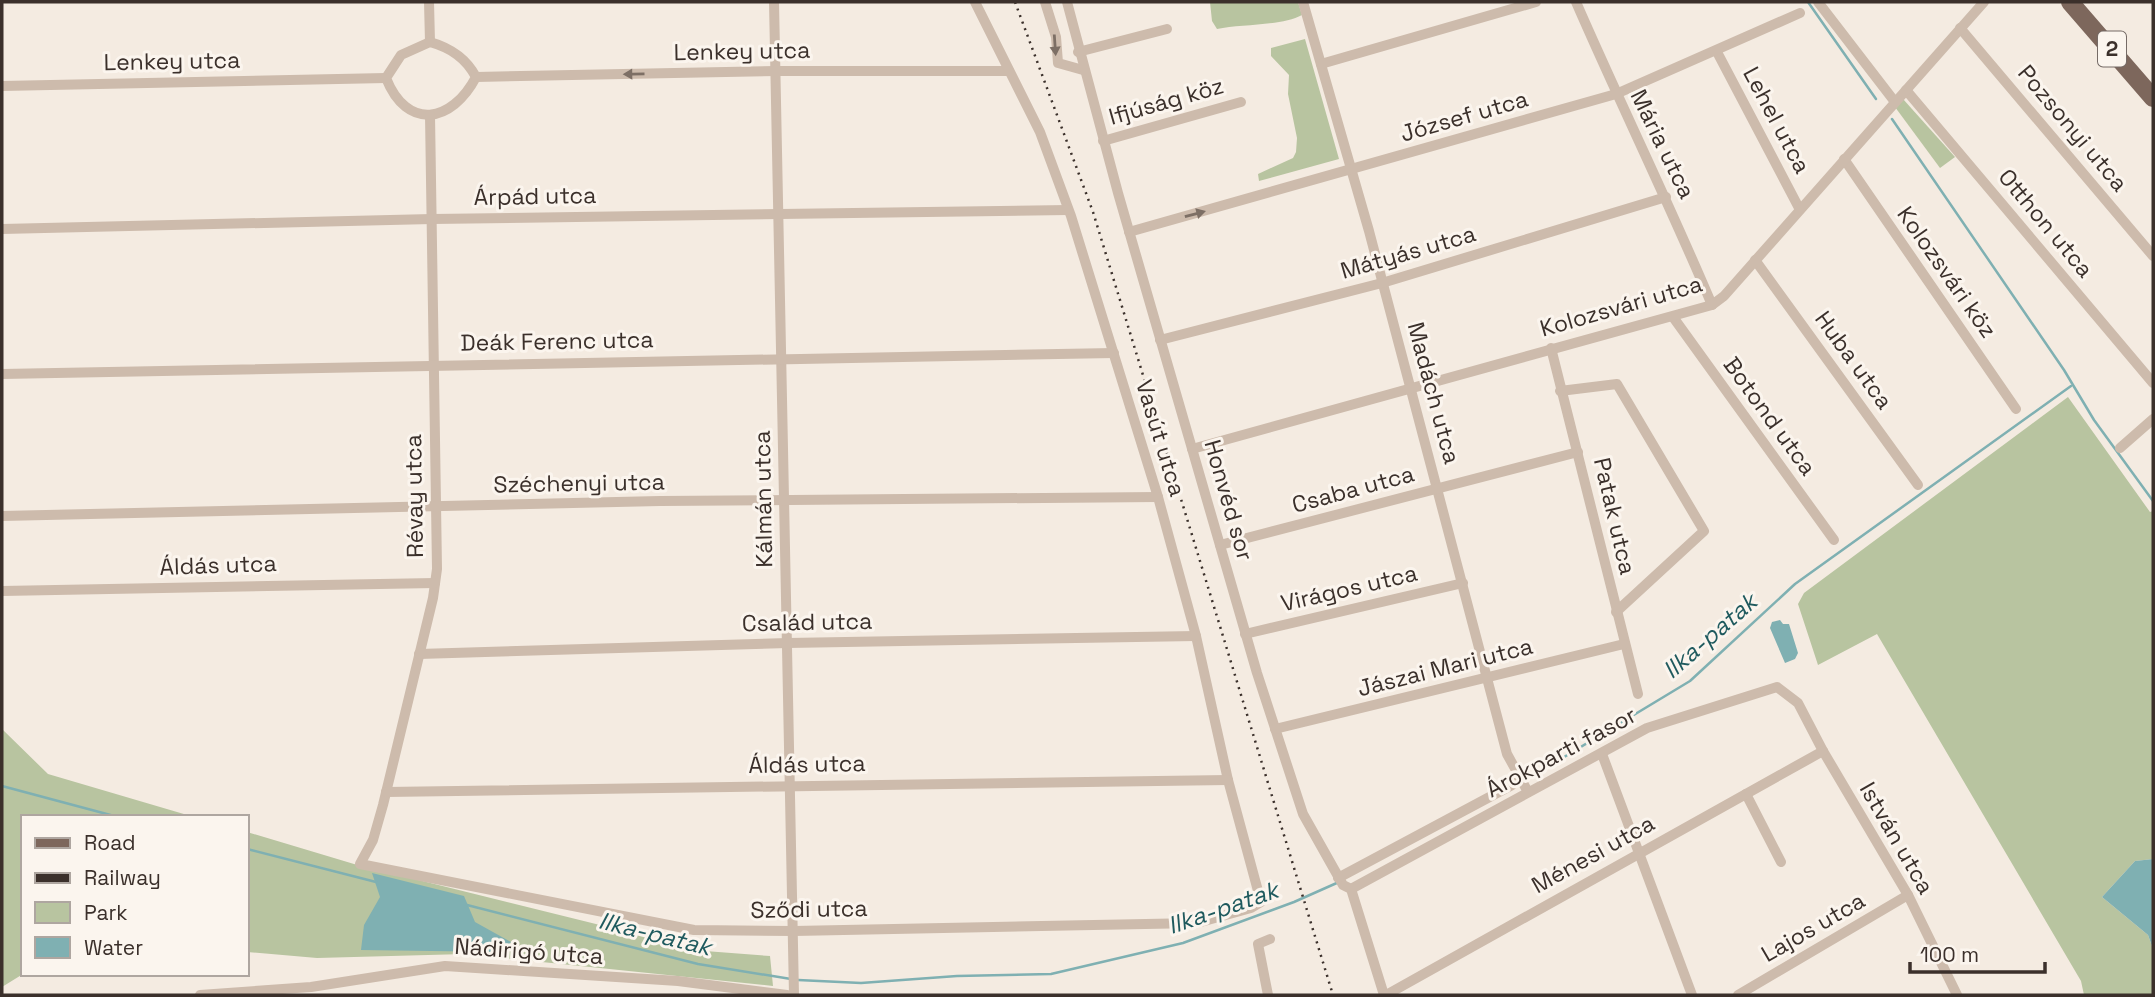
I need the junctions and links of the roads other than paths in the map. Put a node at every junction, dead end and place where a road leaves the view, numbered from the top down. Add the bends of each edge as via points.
1 (429, 2) edge
2 (774, 2) edge
3 (975, 2) edge
4 (1045, 2) edge
5 (1303, 2) edge
6 (1536, 2) edge
7 (1576, 2) edge
8 (1984, 2) edge
9 (2070, 2) edge
10 (1070, 3) edge
11 (1820, 3) edge
12 (1800, 13) dead end
13 (1960, 28) junction
14 (1167, 29) dead end
15 (430, 41) junction
16 (1078, 52) junction
17 (1717, 52) junction
18 (1321, 64) junction
19 (1083, 70) junction
20 (776, 71) junction
21 (1009, 71) junction
22 (476, 77) junction
23 (386, 78) junction
24 (2, 86) edge
25 (1906, 90) junction
26 (1616, 94) junction
27 (2153, 98) edge
28 (1241, 102) dead end
29 (1892, 105) junction
30 (430, 115) junction
31 (1103, 141) junction
32 (1844, 159) junction
33 (1352, 171) junction
34 (1666, 197) junction
35 (1799, 208) junction
36 (1068, 210) junction
37 (779, 215) junction
38 (432, 219) junction
39 (2, 229) edge
40 (1129, 232) junction
41 (2153, 256) edge
42 (1755, 260) junction
43 (1382, 283) junction
44 (1712, 305) junction
45 (1673, 317) junction
46 (1160, 340) junction
47 (1551, 348) junction
48 (1114, 354) junction
49 (782, 359) junction
50 (433, 364) junction
51 (2, 374) edge
52 (2153, 383) edge
53 (1410, 387) junction
54 (1560, 391) junction
55 (2016, 409) dead end
56 (2153, 419) edge
57 (2120, 448) dead end
58 (1192, 449) junction
59 (1578, 452) junction
60 (1918, 485) dead end
61 (1438, 488) junction
62 (1158, 497) junction
63 (783, 502) junction
64 (435, 507) junction
65 (2, 516) edge
66 (1834, 540) dead end
67 (1220, 545) junction
68 (435, 583) junction
69 (1463, 583) junction
70 (2, 591) edge
71 (1616, 612) junction
72 (1245, 634) junction
73 (1196, 636) junction
74 (788, 643) junction
75 (1623, 644) junction
76 (419, 654) junction
77 (1488, 678) junction
78 (1637, 695) dead end
79 (1798, 703) joint
80 (1275, 729) junction
81 (1822, 751) junction
82 (1602, 754) junction
83 (1228, 780) junction
84 (1523, 783) junction
85 (790, 785) junction
86 (386, 792) junction
87 (1746, 794) junction
88 (1637, 852) junction
89 (1781, 862) dead end
90 (360, 864) joint
91 (1343, 883) junction
92 (1908, 895) junction
93 (1261, 902) joint
94 (794, 931) junction
95 (1270, 939) dead end
96 (312, 991) edge
97 (794, 991) edge
98 (200, 995) edge
99 (787, 995) edge
100 (1268, 995) edge
101 (1385, 995) edge
102 (1692, 995) edge
103 (1738, 995) edge
104 (1957, 995) edge

1 - 15 street
2 - 20 street, Kálmán utca
3 - 21 street, Vasút utca
4 -> 19 street via 1058,63
5 - 18 street, Madách utca
6 - 18 street
7 - 26 street, Mária utca
8 - 13 street, Kolozsvári utca
9 - 27 main road, 2
10 - 16 street, Honvéd sor
11 - 29 street
12 - 17 street, József utca
13 - 25 street, Kolozsvári utca
13 - 41 street, Pozsonyi utca
14 - 16 street
15 - 22 street via 469,62
15 - 23 street via 401,55
16 - 19 street, Honvéd sor
17 - 26 street, József utca
17 - 35 street, Lehel utca
18 - 33 street, Madách utca
19 - 31 street, Honvéd sor
20 - 21 street, Lenkey utca
20 -> 22 street, Lenkey utca
20 - 37 street, Kálmán utca
21 - 36 street, Vasút utca via 1040,132
22 - 30 street via 466,97 453,108
23 - 24 street, Lenkey utca
23 - 30 street via 396,99
25 - 29 street, Kolozsvári utca
25 - 52 street, Otthon utca
26 - 33 street, József utca
26 - 34 street, Mária utca
28 - 31 street, Ifjúság köz
29 - 32 street, Kolozsvári utca
30 - 38 street, Révay utca
31 - 40 street, Honvéd sor
32 - 35 street, Kolozsvári utca
32 - 55 street, Kolozsvári köz
40 -> 33 street, József utca
33 - 43 street, Madách utca
34 - 43 street, Mátyás utca
34 - 44 street, Mária utca
35 - 42 street, Kolozsvári utca
36 - 37 street, Árpád utca
36 - 48 street, Vasút utca
37 - 38 street, Árpád utca
37 - 49 street, Kálmán utca
38 - 39 street, Árpád utca
38 - 50 street, Révay utca
40 - 46 street, Honvéd sor
42 - 44 street, Kolozsvári utca
42 - 60 street, Huba utca
43 - 46 street, Mátyás utca
43 - 53 street, Madách utca
44 - 45 street, Kolozsvári utca
45 - 47 street, Kolozsvári utca
45 - 66 street, Botond utca
46 - 58 street, Honvéd sor
47 - 53 street, Kolozsvári utca
47 - 54 street, Patak utca
48 - 49 street, Deák Ferenc utca
48 - 62 street, Vasút utca
49 - 50 street, Deák Ferenc utca
49 - 63 street, Kálmán utca
50 - 51 street, Deák Ferenc utca
50 - 64 street, Révay utca
53 - 58 street, Kolozsvári utca
53 - 61 street, Madách utca
54 - 59 street, Patak utca
54 - 71 street via 1617,384 1704,531
56 - 57 street
58 - 67 street, Honvéd sor
59 - 61 street, Csaba utca
59 - 71 street, Patak utca
61 - 67 street, Csaba utca
61 - 69 street, Madách utca
62 - 63 street, Széchenyi utca
62 - 73 street, Vasút utca
63 - 64 street, Széchenyi utca
63 - 74 street, Kálmán utca
64 - 65 street, Széchenyi utca
64 - 68 street, Révay utca
67 - 72 street, Honvéd sor
68 - 70 street, Áldás utca
68 - 76 street, Révay utca
69 - 72 street, Virágos utca
69 - 77 street, Madách utca
71 - 75 street, Patak utca
72 - 80 street, Honvéd sor
73 - 74 street, Család utca
73 - 83 street, Vasút utca
74 - 76 street, Család utca
74 - 85 street, Kálmán utca
75 - 77 street, Jászai Mari utca
75 - 78 street, Patak utca
76 - 86 street, Révay utca
77 - 80 street, Jászai Mari utca
77 - 84 street, Madách utca via 1507,754
79 - 81 street, István utca
79 - 82 street, Árokparti fasor via 1777,687 1647,728
80 - 91 street, Honvéd sor via 1303,814
81 - 87 street, Ménesi utca
81 - 92 street, István utca
82 - 84 street, Árokparti fasor
82 - 88 street
83 - 85 street, Áldás utca
83 - 93 street, Vasút utca
84 - 91 street, Árokparti fasor
84 - 91 street, Árokparti fasor via 1512,785
85 - 86 street, Áldás utca
85 - 94 street, Kálmán utca
86 - 90 street, Révay utca via 373,839
87 - 88 street, Ménesi utca
87 - 89 street
88 - 101 street, Ménesi utca
88 - 102 street
90 - 94 street, Sződi utca via 694,930
91 - 101 street, Honvéd sor
92 - 103 street, Lajos utca
92 - 104 street, István utca
93 - 94 street, Sződi utca via 1197,923
94 - 97 street, Kálmán utca
95 - 100 street via 1258,944
96 - 98 street, Nádirigó utca via 283,987
96 - 99 street, Nádirigó utca via 445,966 678,981

